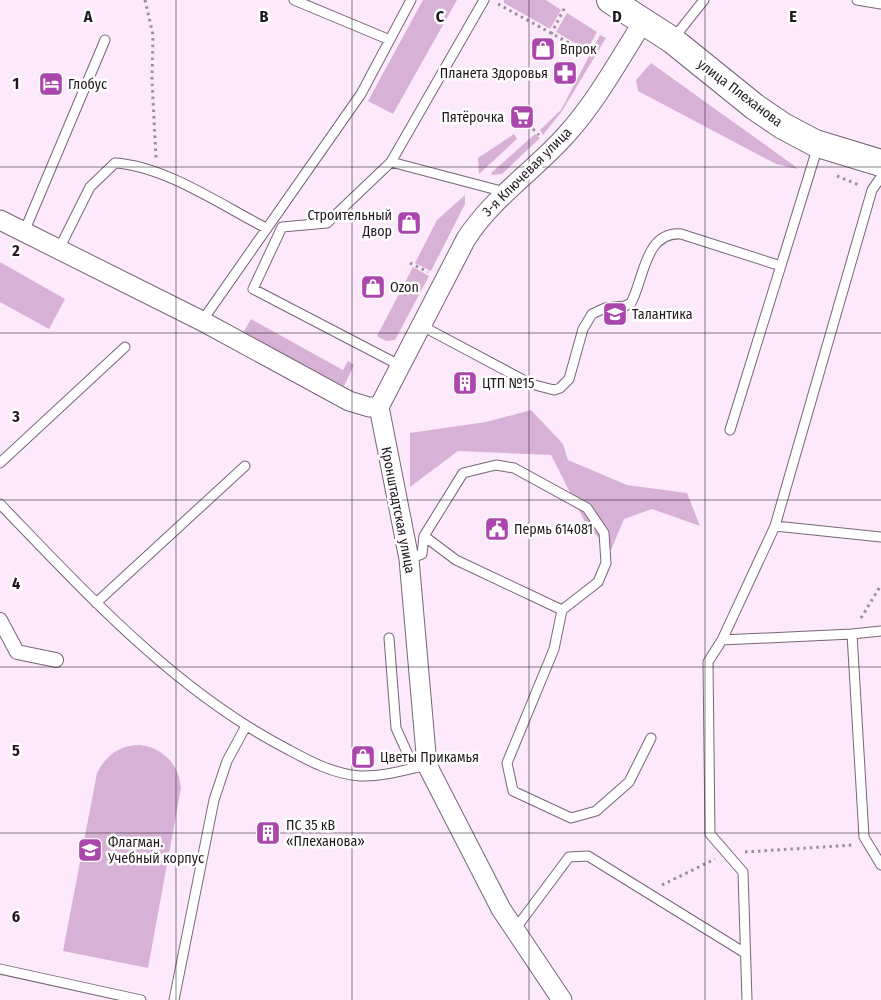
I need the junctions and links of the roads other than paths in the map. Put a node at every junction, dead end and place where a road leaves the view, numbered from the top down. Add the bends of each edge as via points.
1 (294, 0) edge
2 (411, 0) edge
3 (484, 0) edge
4 (610, 0) edge
5 (704, 0) edge
6 (858, 0) edge
7 (881, 4) edge
8 (643, 22) junction
9 (105, 40) dead end
10 (390, 40) junction
11 (672, 40) junction
12 (819, 144) junction
13 (391, 162) junction
14 (881, 162) edge
15 (881, 177) edge
16 (505, 192) junction
17 (0, 220) edge
18 (266, 228) junction
19 (24, 232) junction
20 (58, 249) junction
21 (781, 266) junction
22 (202, 321) junction
23 (422, 326) junction
24 (125, 347) dead end
25 (401, 366) junction
26 (379, 406) junction
27 (730, 430) dead end
28 (0, 463) edge
29 (245, 466) dead end
30 (0, 504) edge
31 (775, 526) junction
32 (424, 536) junction
33 (881, 537) edge
34 (409, 559) junction
35 (96, 603) junction
36 (562, 610) junction
37 (0, 620) edge
38 (881, 631) edge
39 (852, 634) junction
40 (389, 638) dead end
41 (722, 640) junction
42 (56, 660) dead end
43 (246, 726) junction
44 (651, 738) dead end
45 (420, 767) junction
46 (881, 865) edge
47 (516, 928) junction
48 (746, 952) junction
49 (0, 970) edge
50 (141, 1000) edge
51 (174, 1000) edge
52 (562, 1000) edge
53 (747, 1000) edge

1 - 10 lane
2 - 10 lane
3 - 13 lane
4 - 8 main road, улица Плеханова
5 - 11 lane
6 - 7 lane
8 - 11 main road, улица Плеханова
8 - 16 street, 3-я Ключевая улица via 566,135
9 - 19 lane
10 - 18 lane via 361,94
11 - 12 main road, улица Плеханова via 768,117
12 - 14 main road, улица Плеханова
12 - 21 lane
13 - 16 lane
13 - 25 lane via 326,223 282,228 253,289
15 - 31 lane via 872,190
16 - 23 street, 3-я Ключевая улица via 488,208 466,239
17 - 19 street
18 - 20 lane via 156,171 115,163 90,187
18 - 22 lane
19 - 20 street
20 - 22 street
21 - 23 lane via 681,234 665,236 651,249 631,303 592,314 583,329 569,379 554,390 531,384
21 - 27 lane
22 - 26 street via 349,401 369,408
23 - 25 street, 3-я Ключевая улица
24 - 28 lane
25 - 26 street, 3-я Ключевая улица
26 - 34 street, Кронштадтская улица
29 - 35 lane
30 - 35 lane
31 - 33 lane
31 - 41 lane
32 - 34 lane via 422,554
32 - 36 lane via 456,560
32 - 36 lane via 463,473 496,465 514,468 587,508 604,533 606,564 598,582
34 - 45 street, Кронштадтская улица
35 - 43 lane via 135,640
36 - 44 lane via 554,648 507,763 513,791 571,818 596,811 629,782
37 - 42 street via 17,652
38 - 39 lane
39 - 41 lane
39 - 46 lane via 864,837
40 - 45 lane via 396,728
41 - 48 lane via 708,662 710,834 743,872
43 - 45 lane via 312,762 338,772 359,776 382,775
43 - 51 lane via 227,762 214,800
45 - 47 street, Кронштадтская улица via 501,909
47 - 48 lane via 569,857 588,856
47 - 52 street, Кронштадтская улица
48 - 53 lane
49 - 50 lane

